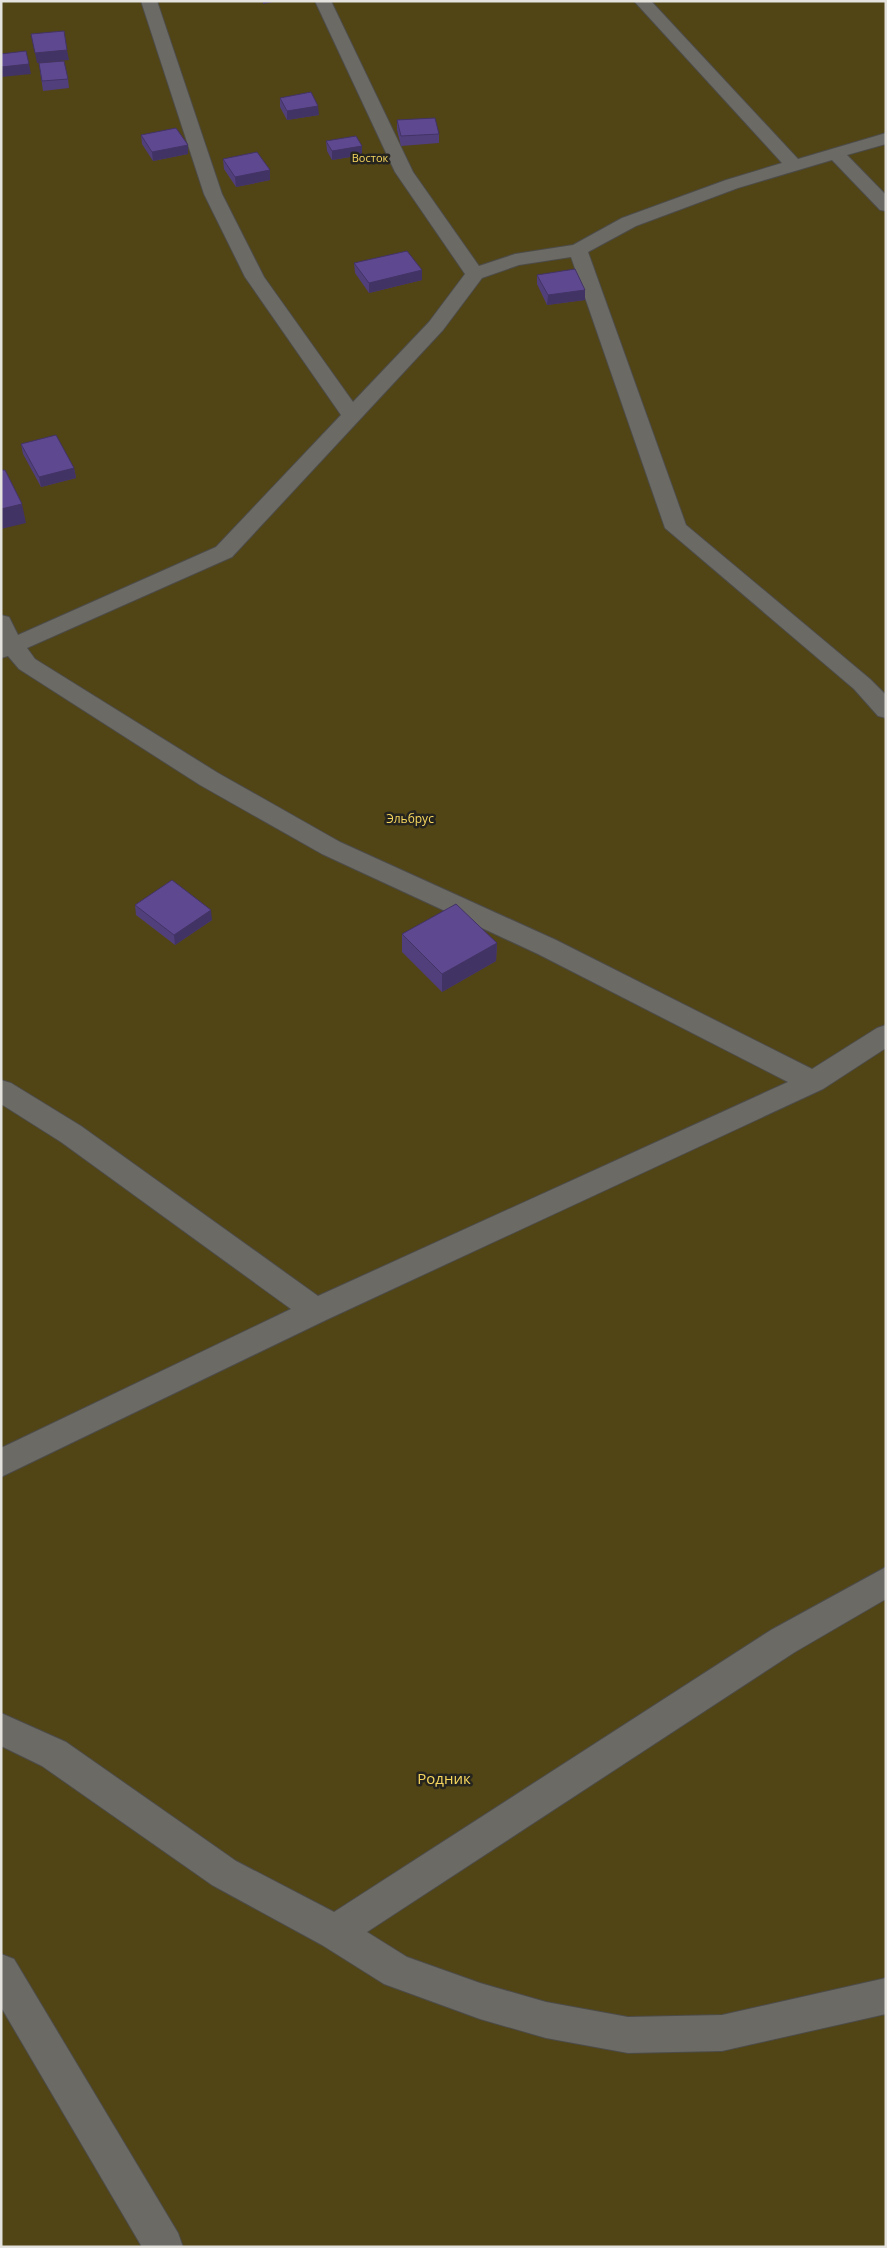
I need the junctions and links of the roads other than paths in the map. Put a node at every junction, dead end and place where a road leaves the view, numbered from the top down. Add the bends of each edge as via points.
1 (149, 1) edge
2 (323, 1) edge
3 (642, 1) edge
4 (886, 138) edge
5 (836, 154) junction
6 (793, 164) junction
7 (886, 206) edge
8 (578, 250) junction
9 (475, 274) junction
10 (351, 414) junction
11 (1, 622) edge
12 (7, 649) edge
13 (886, 710) edge
14 (886, 1035) edge
15 (813, 1082) junction
16 (1, 1090) edge
17 (316, 1311) junction
18 (1, 1463) edge
19 (886, 1582) edge
20 (1, 1729) edge
21 (335, 1932) junction
22 (1, 1972) edge
23 (886, 1996) edge
24 (164, 2247) edge

1 - 10 lane via 213,194 255,277
2 - 9 lane via 404,172
3 - 6 lane
4 - 5 lane
5 - 6 lane
5 - 7 lane
6 - 8 lane via 629,222
8 - 9 lane via 515,260
8 - 13 lane via 676,528 862,684
9 - 10 lane via 436,326
10 - 12 lane via 224,552
11 - 12 lane
12 - 15 lane via 200,774 331,848 547,947
14 - 15 lane
15 - 17 lane
16 - 17 lane via 71,1134
17 - 18 lane
19 - 21 lane via 783,1641
20 - 21 lane via 54,1754 224,1873
21 - 23 lane via 397,1971 480,2001 546,2020 628,2035 722,2033
22 - 24 lane

